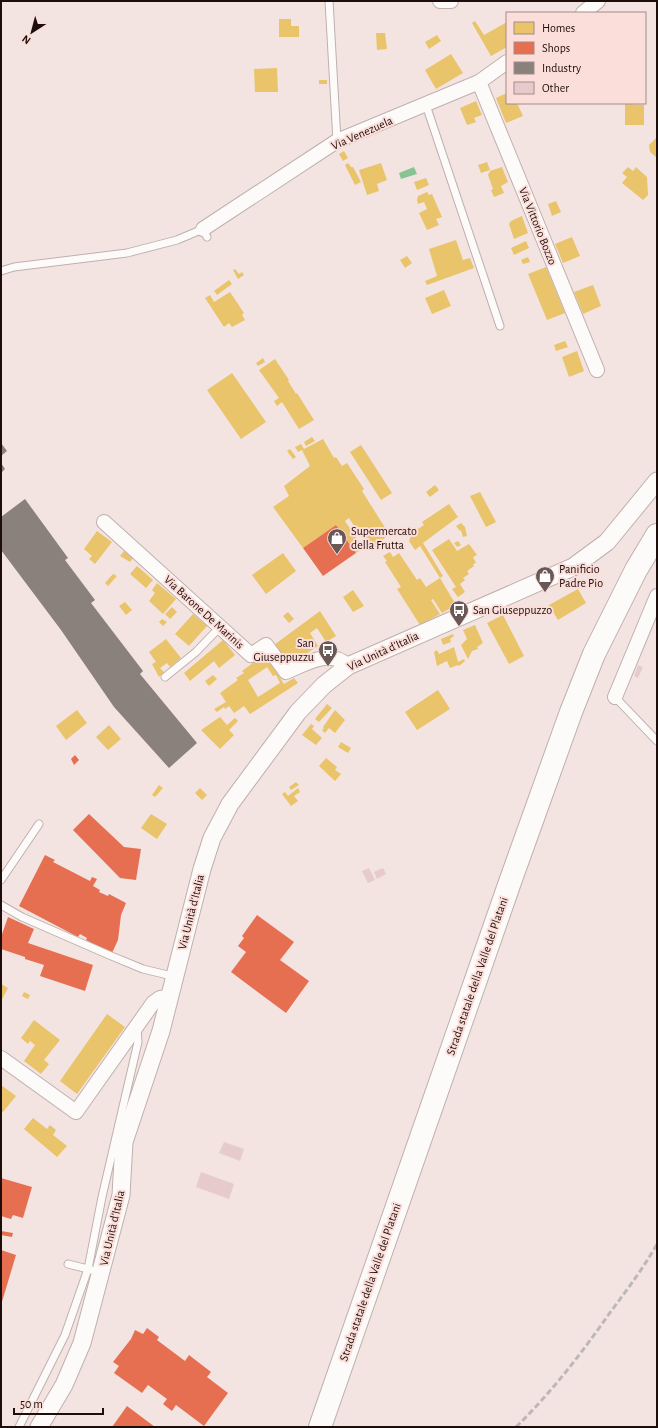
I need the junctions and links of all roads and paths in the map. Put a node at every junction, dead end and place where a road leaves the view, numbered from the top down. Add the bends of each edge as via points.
1 (329, 1) edge
2 (440, 1) edge
3 (451, 1) edge
4 (598, 1) edge
5 (584, 12) edge
6 (506, 63) edge
7 (479, 82) junction
8 (426, 106) junction
9 (337, 141) junction
10 (205, 233) joint
11 (1, 271) edge
12 (500, 326) dead end
13 (597, 370) dead end
14 (657, 481) edge
15 (104, 522) dead end
16 (657, 535) edge
17 (657, 596) edge
18 (220, 627) junction
19 (348, 666) junction
20 (165, 677) dead end
21 (615, 697) joint
22 (657, 741) edge
23 (39, 824) dead end
24 (1, 880) edge
25 (1, 905) edge
26 (176, 977) junction
27 (170, 997) junction
28 (137, 1026) junction
29 (1, 1058) edge
30 (122, 1134) junction
31 (68, 1264) dead end
32 (95, 1270) junction
33 (19, 1427) edge
34 (38, 1427) edge
35 (320, 1427) edge

1 - 9 lane
2 - 3 street
4 - 5 street
6 - 7 street, Via Venezuela
7 - 8 street, Via Venezuela
7 - 13 street, Via Vittorio Bozzo
8 - 9 street, Via Venezuela
8 - 12 lane
9 - 10 street, Via Venezuela
10 - 11 lane via 127,253 14,267
14 - 19 street, Via Unità d'Italia via 618,530 584,561
15 - 18 street, Via Barone De Marinis
16 - 35 main road, Strada statale della Valle del Platani via 636,570 594,654 510,882
17 - 21 street
18 - 19 street, Via Barone De Marinis via 251,655 266,646 286,672 322,657 342,660
18 - 20 lane via 196,652
19 - 26 street, Via Unità d'Italia via 324,685 298,712 222,817 202,869
21 - 22 lane
23 - 24 lane
25 - 26 lane via 143,969
26 - 27 street, Via Unità d'Italia
27 - 28 street via 160,998 153,1003
27 - 30 street, Via Unità d'Italia via 161,1031
28 - 29 street via 76,1112
28 - 30 lane via 138,1042
30 - 32 street, Via Unità d'Italia via 121,1195
31 - 32 lane
32 - 33 lane
32 - 34 street, Via Unità d'Italia via 82,1343 64,1384

